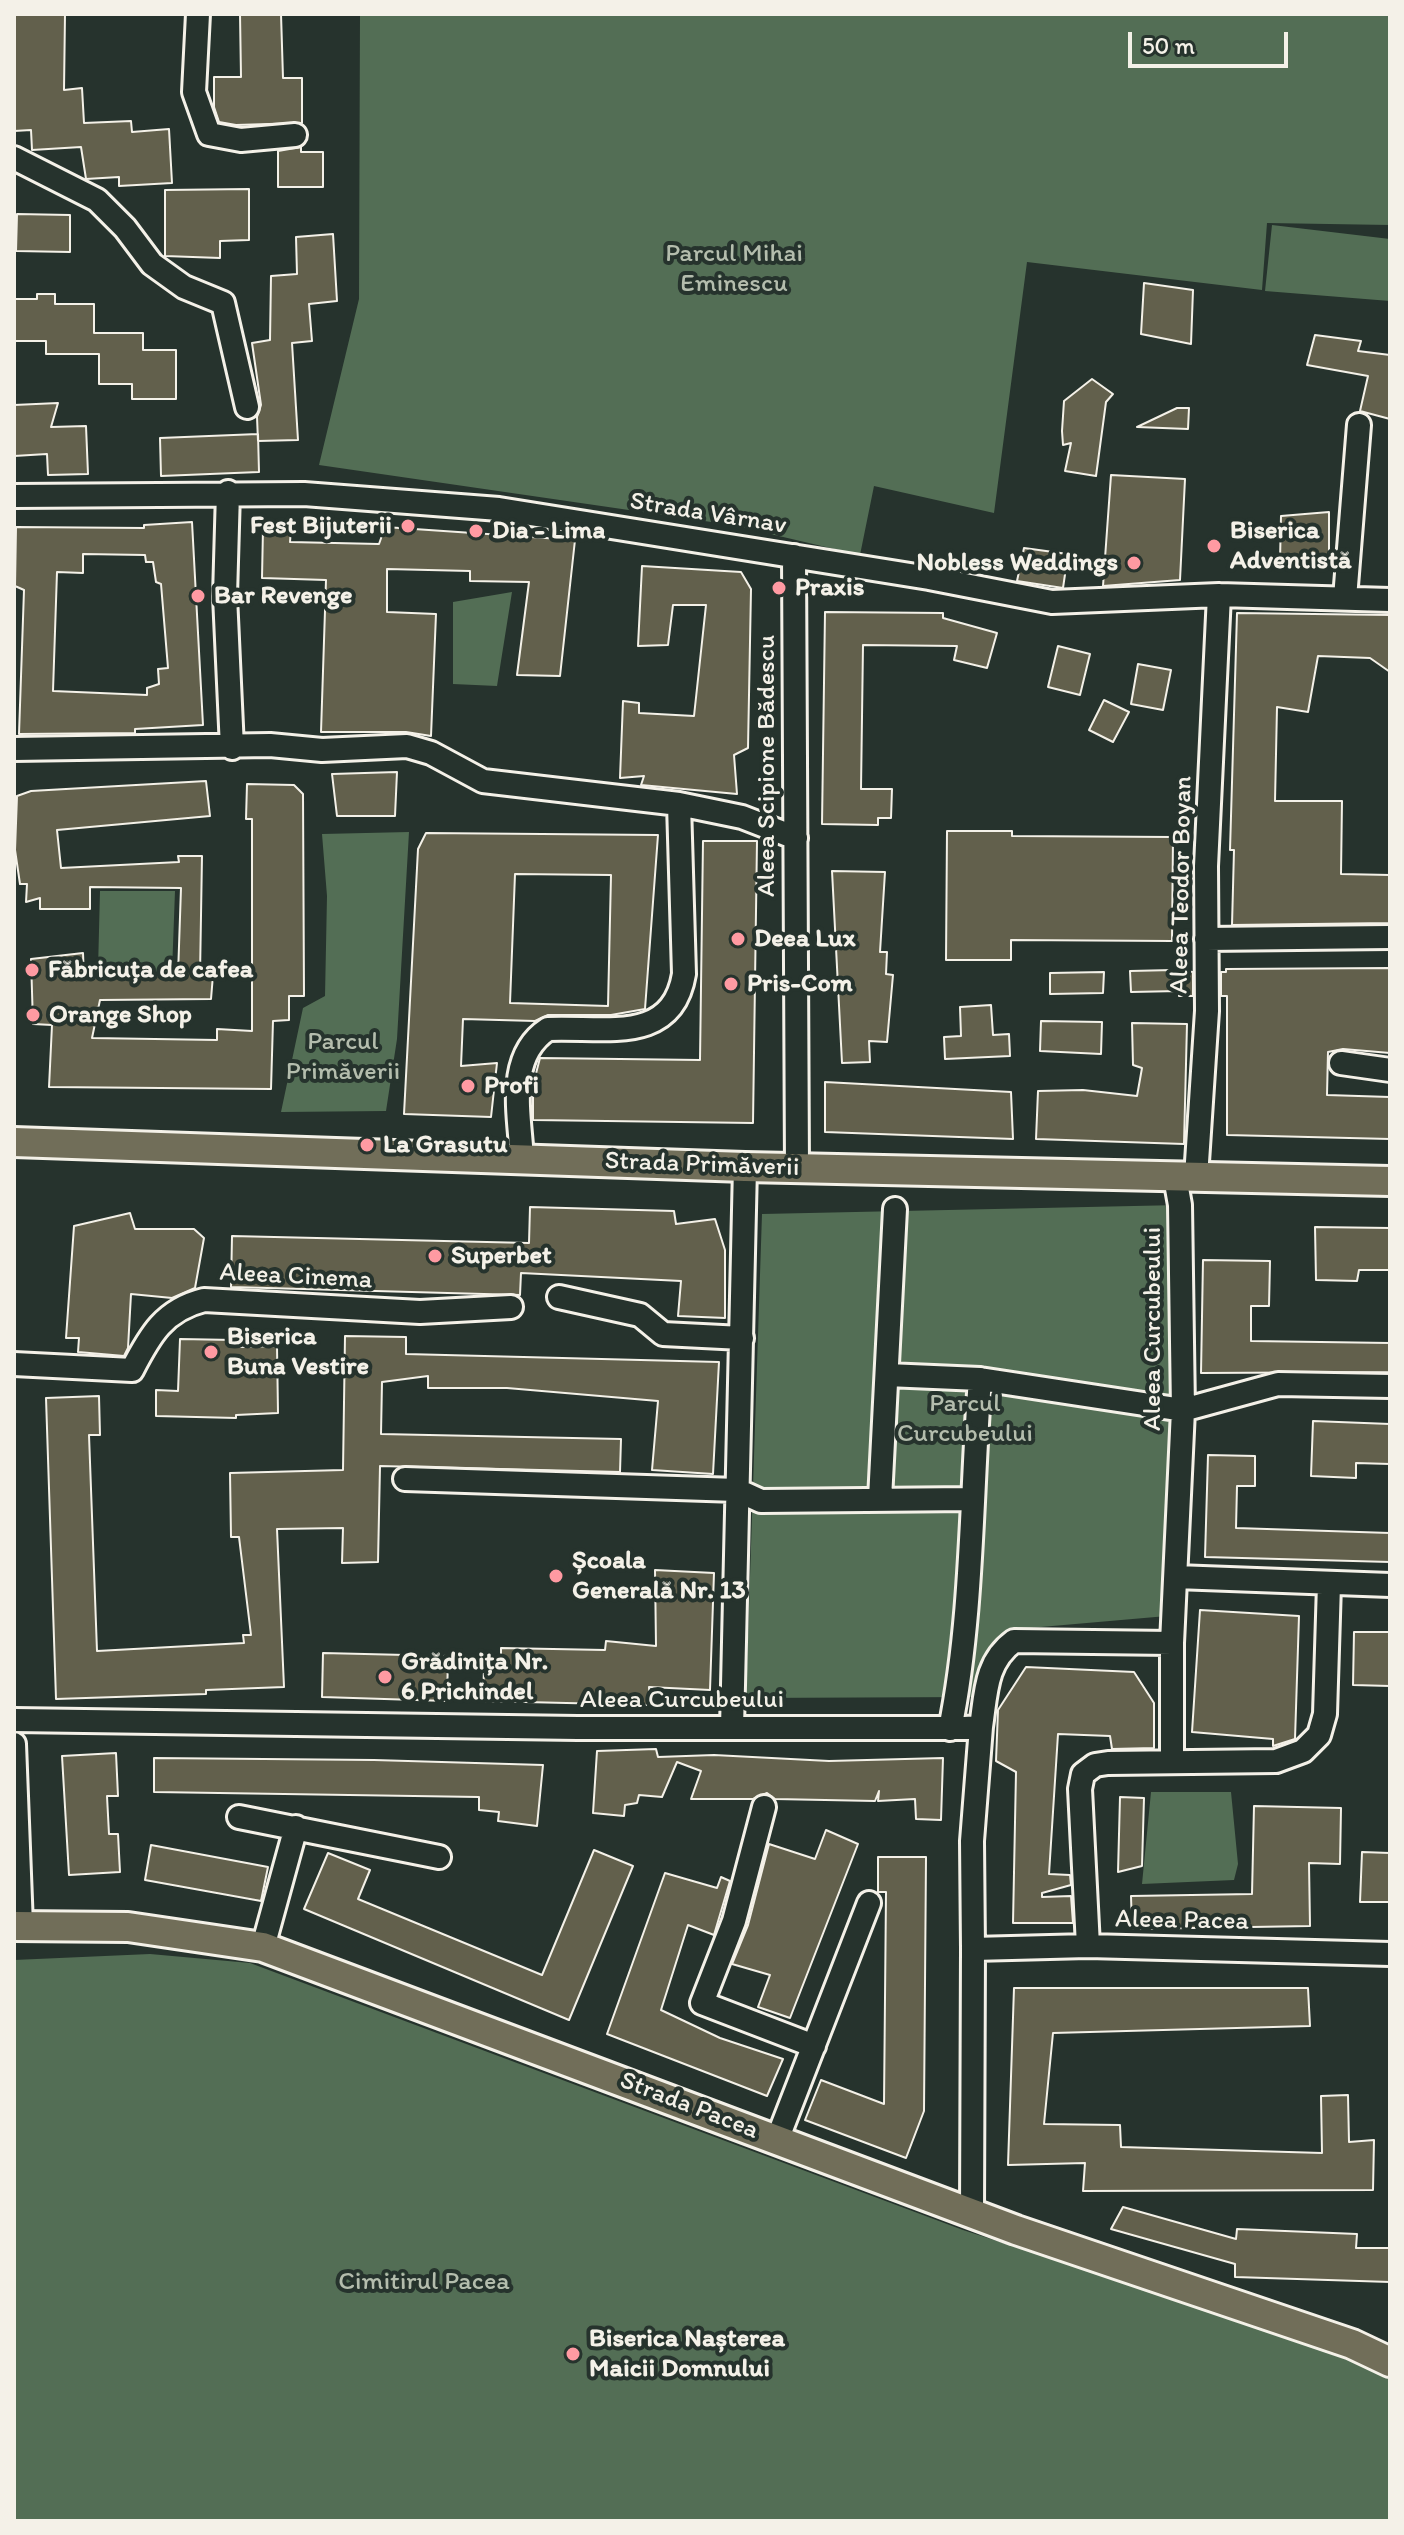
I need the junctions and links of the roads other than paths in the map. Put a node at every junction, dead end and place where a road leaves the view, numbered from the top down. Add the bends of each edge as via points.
1 (198, 14) edge
2 (295, 135) dead end
3 (14, 158) edge
4 (247, 407) dead end
5 (1359, 425) dead end
6 (228, 492) junction
7 (14, 496) edge
8 (794, 556) junction
9 (1219, 595) junction
10 (1345, 598) junction
11 (1390, 600) edge
12 (232, 748) junction
13 (14, 749) edge
14 (679, 804) junction
15 (796, 838) junction
16 (1390, 937) edge
17 (1206, 939) junction
18 (1341, 1063) dead end
19 (1390, 1070) edge
20 (14, 1142) edge
21 (522, 1160) junction
22 (745, 1167) junction
23 (797, 1168) junction
24 (1186, 1177) junction
25 (1390, 1181) edge
26 (895, 1209) dead end
27 (559, 1297) dead end
28 (511, 1307) dead end
29 (742, 1338) junction
30 (14, 1364) edge
31 (887, 1375) junction
32 (980, 1379) junction
33 (1390, 1386) edge
34 (1183, 1410) junction
35 (405, 1479) dead end
36 (737, 1490) junction
37 (880, 1499) junction
38 (971, 1499) junction
39 (1176, 1577) junction
40 (1329, 1584) junction
41 (1390, 1585) edge
42 (1172, 1643) junction
43 (14, 1720) edge
44 (981, 1727) junction
45 (732, 1728) junction
46 (950, 1729) junction
47 (14, 1744) edge
48 (1172, 1762) junction
49 (764, 1807) dead end
50 (239, 1817) dead end
51 (296, 1827) junction
52 (439, 1857) dead end
53 (869, 1903) dead end
54 (18, 1926) edge
55 (1088, 1946) junction
56 (263, 1947) junction
57 (973, 1949) junction
58 (1390, 1954) edge
59 (814, 2046) junction
60 (777, 2140) junction
61 (972, 2212) junction
62 (1352, 2344) junction
63 (1390, 2350) edge
64 (1390, 2362) edge

1 - 2 street via 194,92 209,134 241,140
3 - 4 street via 97,200 152,264 184,287 223,303
5 - 10 street
6 - 7 street, Strada Vârnav
6 - 8 street, Strada Vârnav via 499,509
6 - 12 street via 225,596
8 - 9 street, Strada Vârnav via 1052,602
8 - 15 street, Aleea Scipione Bădescu
9 - 10 street, Strada Vârnav
9 - 17 street, Aleea Teodor Boyan
10 - 11 street, Strada Vârnav
12 - 13 street
12 - 14 street via 407,746 483,781
14 - 15 street via 742,817
14 - 21 street via 681,995 668,1012 639,1029 548,1029 536,1036 519,1069
15 - 23 street, Aleea Scipione Bădescu
16 - 17 street
17 - 24 street, Aleea Teodor Boyan via 1207,1011
18 - 19 street
20 - 21 main road, Strada Primăverii
21 - 22 main road, Strada Primăverii
22 - 23 main road, Strada Primăverii
22 - 29 street
23 - 24 main road, Strada Primăverii
24 - 25 main road, Strada Primăverii
24 - 34 street, Aleea Curcubeului via 1180,1205
26 - 31 street
27 - 29 street via 640,1315 663,1334
28 - 30 street, Aleea Cinema via 420,1312 204,1300 175,1309 164,1319 132,1370
29 - 36 street
31 - 32 street
31 - 37 street
32 - 34 street
32 - 38 street
33 - 34 street via 1278,1384
34 - 39 street, Aleea Curcubeului
35 - 36 street
36 - 37 street via 761,1501
36 - 45 street
37 - 38 street
38 - 46 street via 958,1691
39 - 40 street
39 - 42 street, Aleea Curcubeului
40 - 41 street
40 - 48 street via 1325,1714 1319,1735 1303,1751 1276,1761
42 - 44 street via 1014,1641 999,1652 988,1675
42 - 48 street, Aleea Curcubeului
43 - 45 street, Aleea Curcubeului
44 - 46 street, Aleea Curcubeului
44 - 57 street via 972,1841
45 - 46 street, Aleea Curcubeului
47 - 54 street
48 - 55 street via 1108,1763 1083,1774
49 - 59 street via 734,1921 702,2003
50 - 51 street
51 - 52 street
51 - 56 street
53 - 59 street
54 - 56 main road, Strada Pacea via 128,1927
55 - 57 street, Aleea Pacea
55 - 58 street, Aleea Pacea
56 - 60 main road, Strada Pacea
57 - 61 street
59 - 60 street
60 - 61 main road, Strada Pacea
61 - 62 main road, Strada Pacea
62 - 63 main road, Strada Pacea
62 - 64 main road, Strada Pacea

